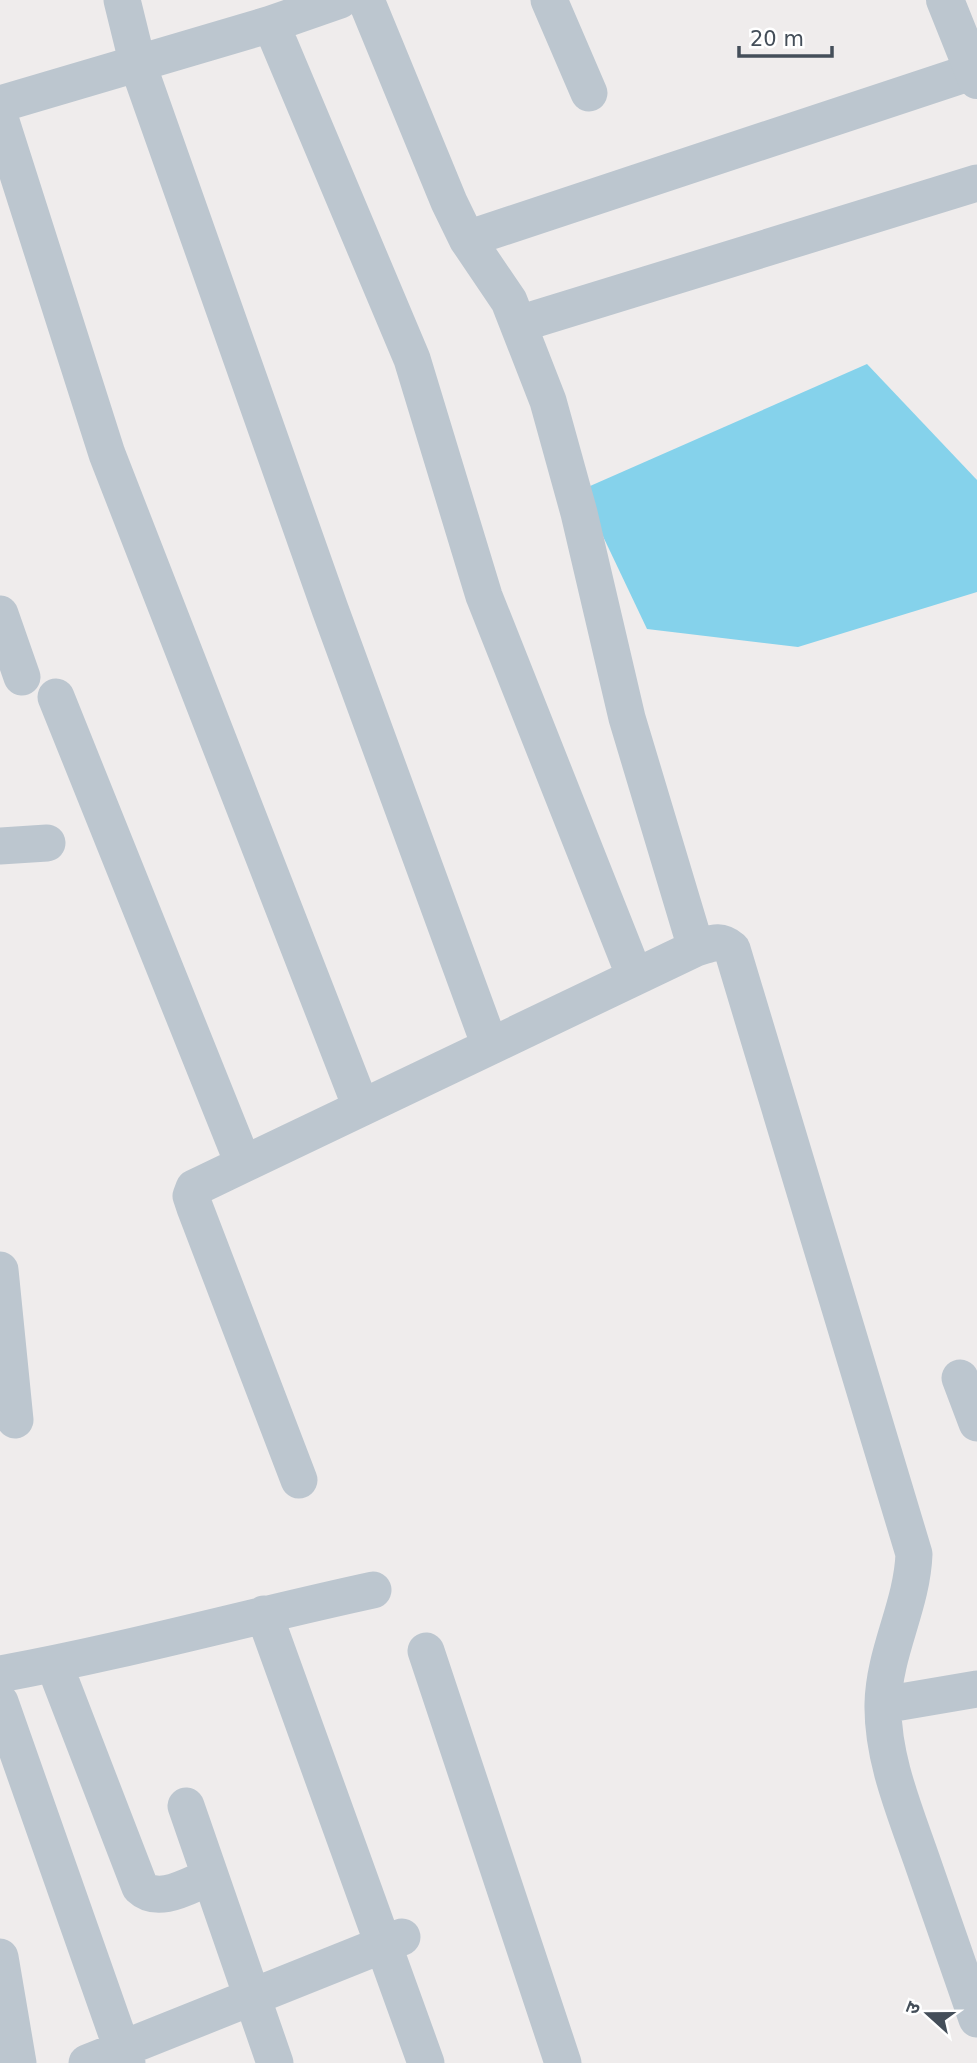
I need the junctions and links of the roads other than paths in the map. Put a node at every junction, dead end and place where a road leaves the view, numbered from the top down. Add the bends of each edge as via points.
1 (122, 0) edge
2 (340, 0) edge
3 (366, 0) edge
4 (549, 0) edge
5 (945, 0) edge
6 (282, 14) edge
7 (138, 65) junction
8 (975, 75) edge
9 (589, 93) dead end
10 (0, 104) edge
11 (0, 118) edge
12 (977, 183) edge
13 (467, 239) junction
14 (519, 324) junction
15 (0, 614) edge
16 (22, 677) dead end
17 (56, 697) dead end
18 (47, 843) dead end
19 (0, 846) edge
20 (696, 948) junction
21 (635, 977) junction
22 (490, 1046) junction
23 (361, 1107) junction
24 (243, 1163) junction
25 (0, 1270) edge
26 (960, 1378) dead end
27 (15, 1420) dead end
28 (977, 1423) edge
29 (299, 1480) dead end
30 (373, 1590) dead end
31 (264, 1614) junction
32 (426, 1651) dead end
33 (54, 1664) junction
34 (0, 1674) edge
35 (977, 1689) edge
36 (0, 1702) edge
37 (883, 1705) junction
38 (187, 1806) dead end
39 (210, 1877) junction
40 (392, 1941) junction
41 (0, 1957) edge
42 (251, 1997) junction
43 (977, 2019) edge
44 (125, 2056) edge
45 (18, 2063) edge
46 (87, 2063) edge
47 (275, 2063) edge
48 (426, 2063) edge
49 (563, 2063) edge

1 - 7 street
2 - 6 street
3 - 13 street
4 - 9 street
5 - 8 street
6 - 7 street
6 - 21 street via 412,359 484,596
7 - 10 street
7 - 22 street
8 - 13 street
11 - 23 street via 107,454
12 - 14 street
13 - 14 street
14 - 20 street via 567,466 627,718
15 - 16 street
17 - 24 street
18 - 19 street
20 - 21 street
20 - 37 street via 718,941 732,949 914,1554 913,1582 887,1667
21 - 22 street
22 - 23 street
23 - 24 street
24 - 29 street via 202,1182 191,1196
25 - 27 street
26 - 28 street
30 - 31 street
31 - 33 street
31 - 40 street
32 - 49 street
33 - 34 street
33 - 39 street via 140,1887 148,1895 160,1896
35 - 37 street
36 - 44 street
37 - 43 street via 898,1791
38 - 39 street
39 - 42 street
40 - 42 street
40 - 48 street
41 - 45 street
42 - 44 street
42 - 47 street
44 - 46 street

